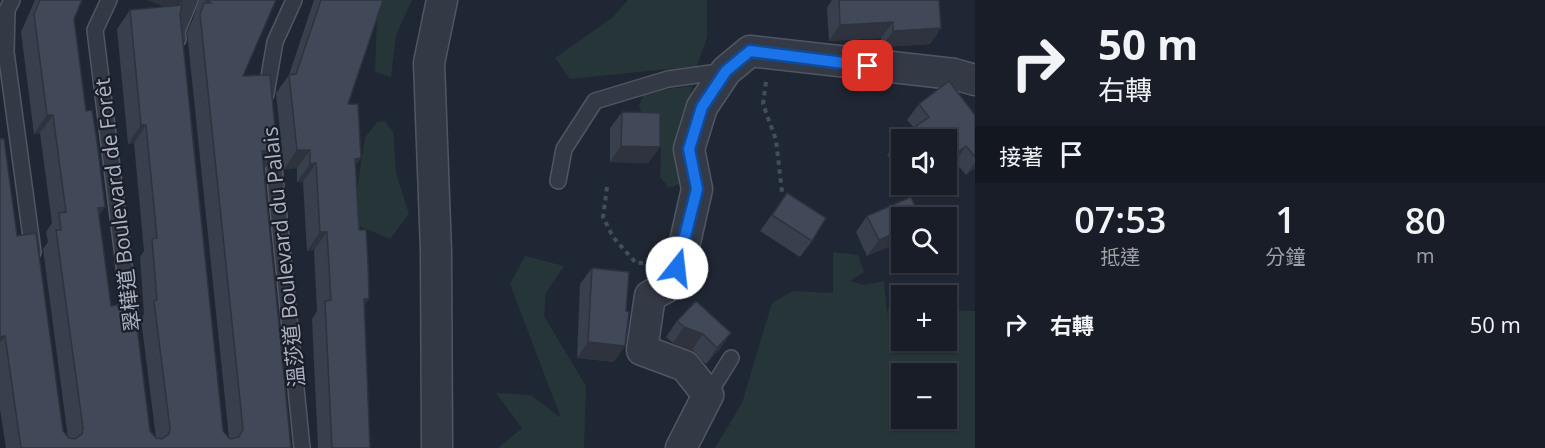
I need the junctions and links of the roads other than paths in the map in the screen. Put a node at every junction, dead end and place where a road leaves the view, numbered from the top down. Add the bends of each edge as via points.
1 (12, 0) edge
2 (109, 0) edge
3 (190, 0) edge
4 (294, 0) edge
5 (442, 0) edge
6 (179, 54) edge
7 (726, 71) junction
8 (975, 80) edge
9 (558, 182) dead end
10 (34, 262) edge
11 (132, 332) edge
12 (731, 358) dead end
13 (708, 395) junction
14 (302, 448) edge
15 (437, 448) edge
16 (681, 448) edge

1 - 10 lane via 6,52
2 - 11 lane, 翠樺道 Boulevard de Forêt via 95,30
3 - 6 lane via 177,31
4 - 14 lane, 溫莎道 Boulevard du Palais via 275,42 266,90
5 - 15 street via 429,63 436,251
7 - 8 street via 750,51 954,74
7 - 9 lane via 668,79 595,101 564,149
7 - 13 street via 702,107 689,149 697,189 672,284 650,296 642,350 685,366
12 - 13 lane
13 - 16 street

